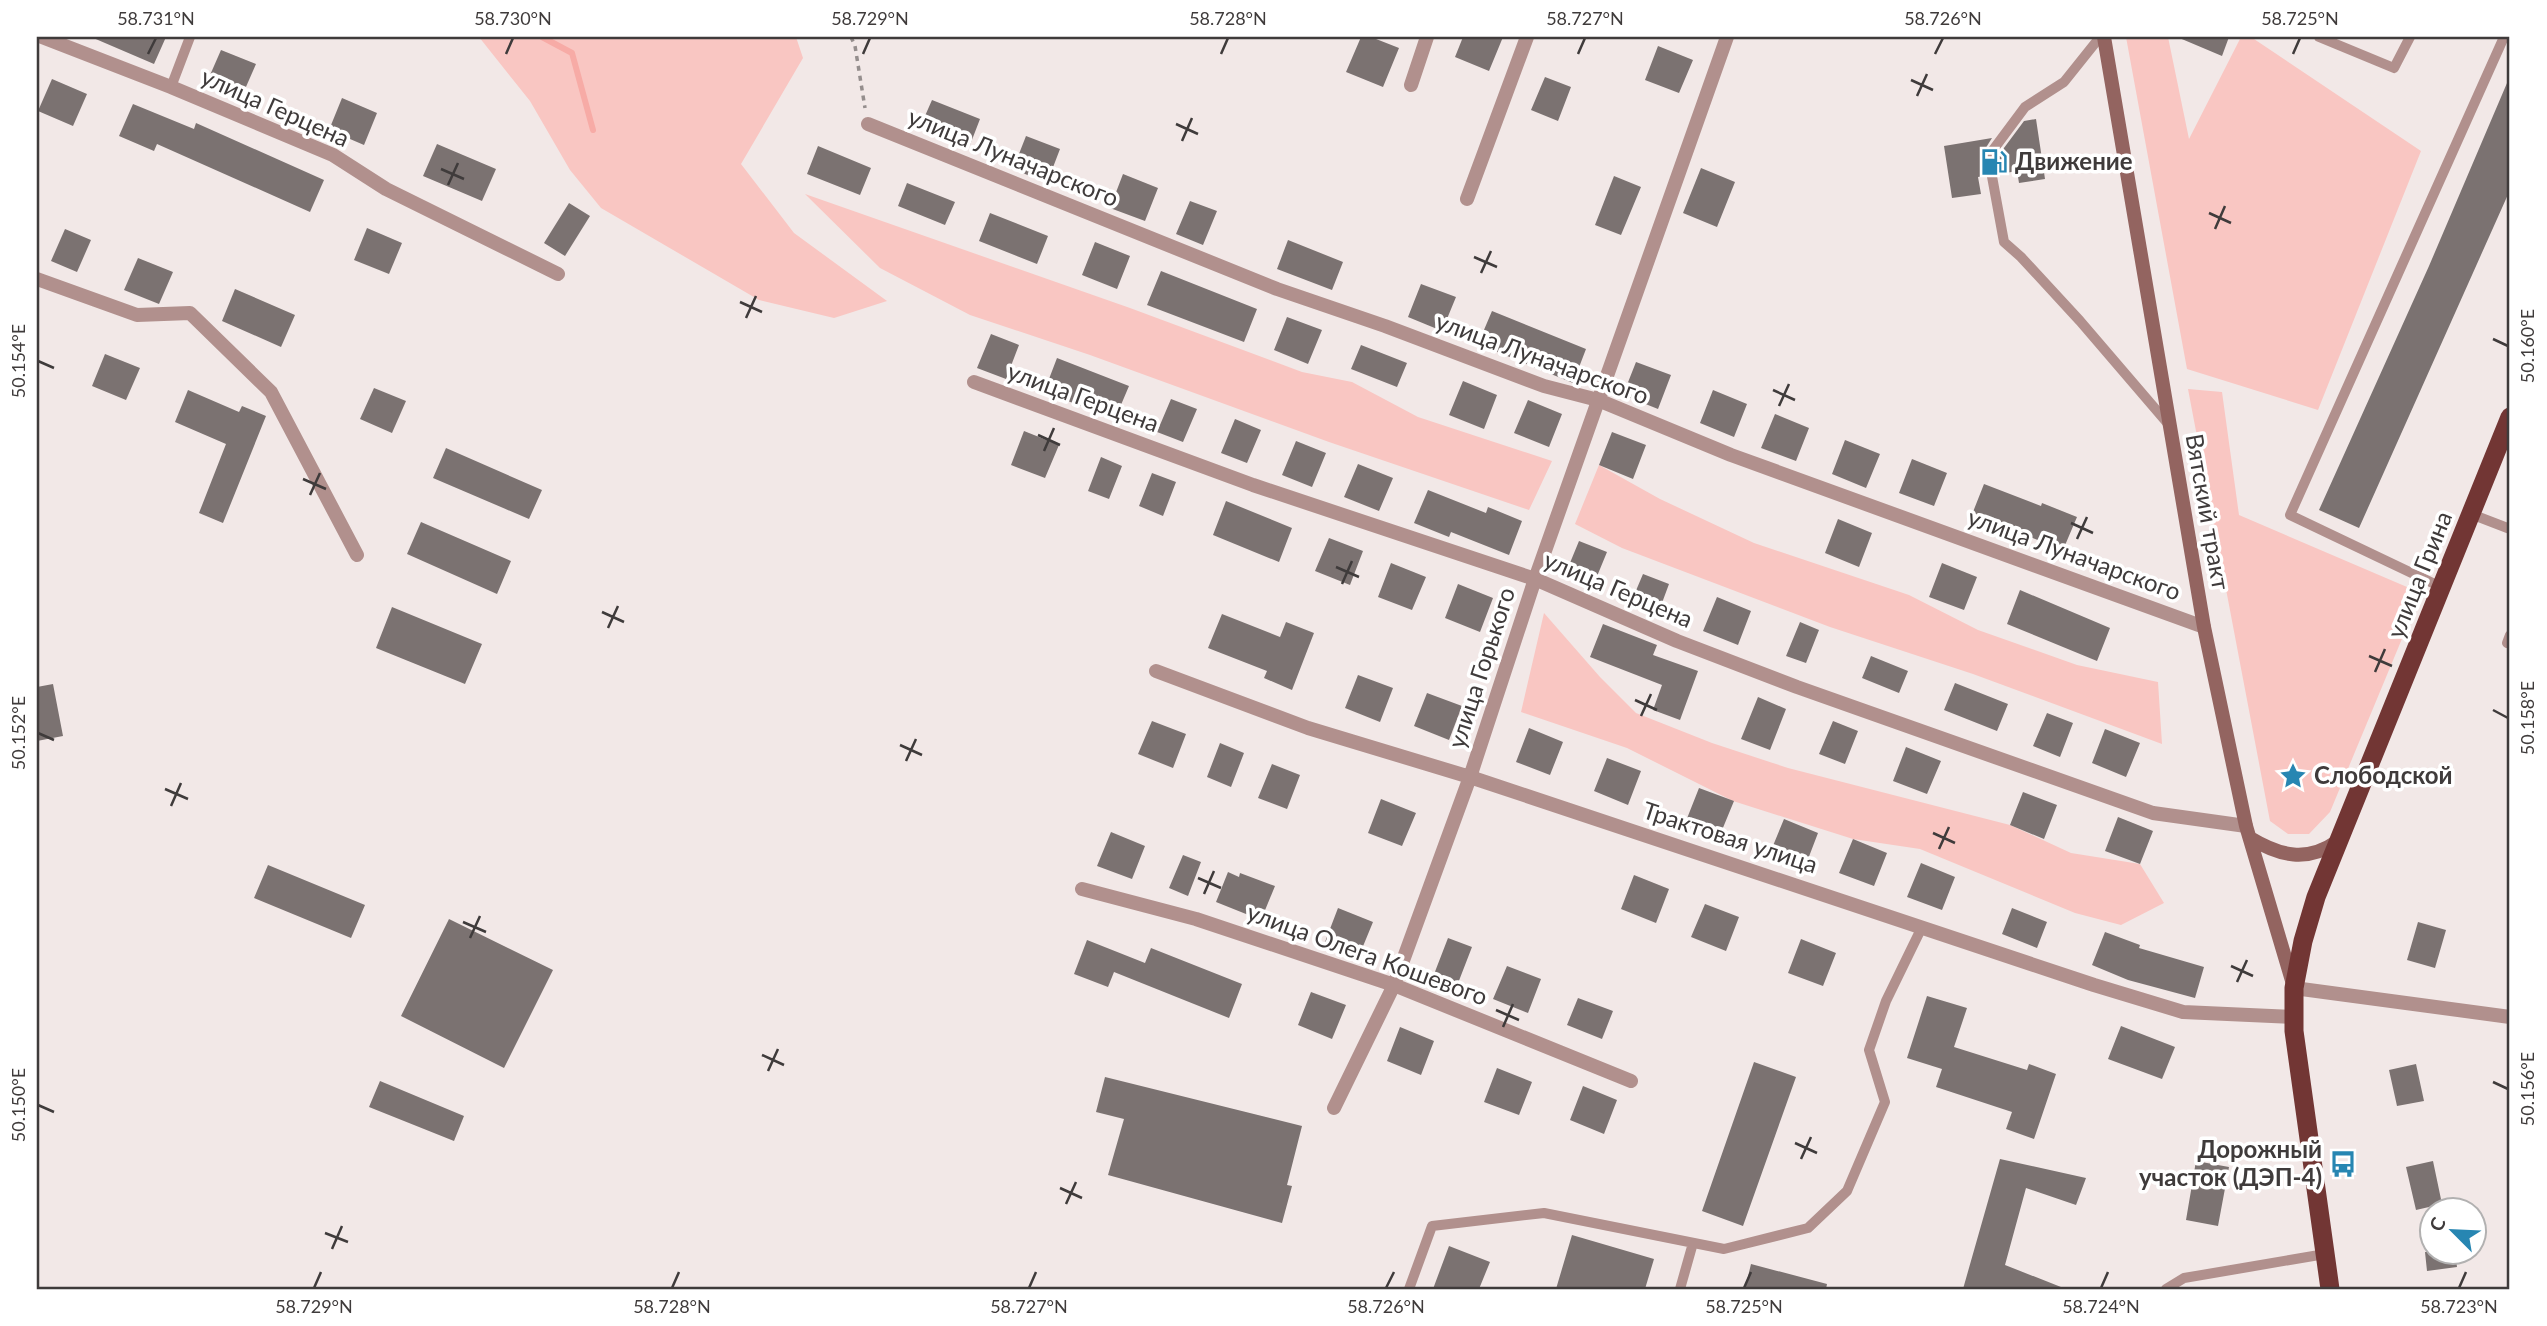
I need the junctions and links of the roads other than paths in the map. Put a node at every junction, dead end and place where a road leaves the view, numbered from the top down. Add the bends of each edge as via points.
1 (42, 37) edge
2 (190, 37) edge
3 (1427, 37) edge
4 (1527, 37) edge
5 (1727, 37) edge
6 (2102, 37) edge
7 (2319, 37) edge
8 (2410, 37) edge
9 (2504, 37) edge
10 (1411, 85) dead end
11 (171, 87) junction
12 (868, 124) road end
13 (1467, 198) dead end
14 (558, 274) dead end
15 (37, 279) edge
16 (974, 382) dead end
17 (1598, 400) junction
18 (2510, 417) edge
19 (2170, 426) junction
20 (2471, 514) junction
21 (2510, 529) edge
22 (357, 555) dead end
23 (1535, 579) junction
24 (2441, 587) junction
25 (2204, 627) junction
26 (2510, 635) edge
27 (2510, 644) edge
28 (1156, 671) dead end
29 (1470, 777) junction
30 (2248, 832) junction
31 (2339, 841) junction
32 (1082, 890) dead end
33 (1922, 928) junction
34 (1394, 985) junction
35 (2294, 988) junction
36 (2294, 1017) junction
37 (2510, 1017) edge
38 (1630, 1081) dead end
39 (1334, 1108) dead end
40 (1693, 1242) junction
41 (2325, 1254) junction
42 (1409, 1289) edge
43 (1680, 1289) edge
44 (2166, 1289) edge
45 (2330, 1289) edge

1 - 11 street, улица Герцена
2 - 11 lane
3 - 10 street
4 - 13 street
5 - 17 street, улица Горького
6 - 19 main road, Вятский тракт
6 - 19 lane via 2064,82 2025,107 1990,154 1991,171 2004,242 2080,321
7 - 8 lane via 2394,68
9 - 24 lane via 2290,515
11 - 14 street, улица Герцена via 333,155 386,189
12 - 17 street, улица Луначарского via 1277,289 1544,386
15 - 22 street via 137,315 190,313 271,392
16 - 23 street, улица Герцена via 1253,485
17 - 23 street, улица Горького
17 - 25 street, улица Луначарского via 1731,455
18 - 20 highway, улица Грина
19 - 25 main road, Вятский тракт
20 - 21 lane
20 - 24 highway, улица Грина
23 - 29 street, улица Горького
23 - 30 street, улица Герцена via 1785,682 2153,813
24 - 31 highway, улица Грина
25 - 30 main road, Вятский тракт
26 - 27 lane
28 - 29 street, Трактовая улица via 1308,728
29 - 33 street, Трактовая улица
29 - 34 street, улица Горького
30 - 31 main road via 2266,847 2297,855 2311,855
30 - 35 main road, Вятский тракт
31 - 35 highway, улица Грина via 2316,897
32 - 34 street, улица Олега Кошевого via 1196,919
33 - 36 street, Трактовая улица via 2183,1012
33 - 40 lane via 1886,1001 1869,1050 1885,1102 1847,1191 1808,1228 1724,1249
34 - 38 street, улица Олега Кошевого
34 - 39 street, улица Горького
35 - 36 highway
35 - 37 street
36 - 41 highway
40 - 42 lane via 1544,1213 1432,1226
40 - 43 lane
41 - 44 lane via 2184,1278
41 - 45 highway

